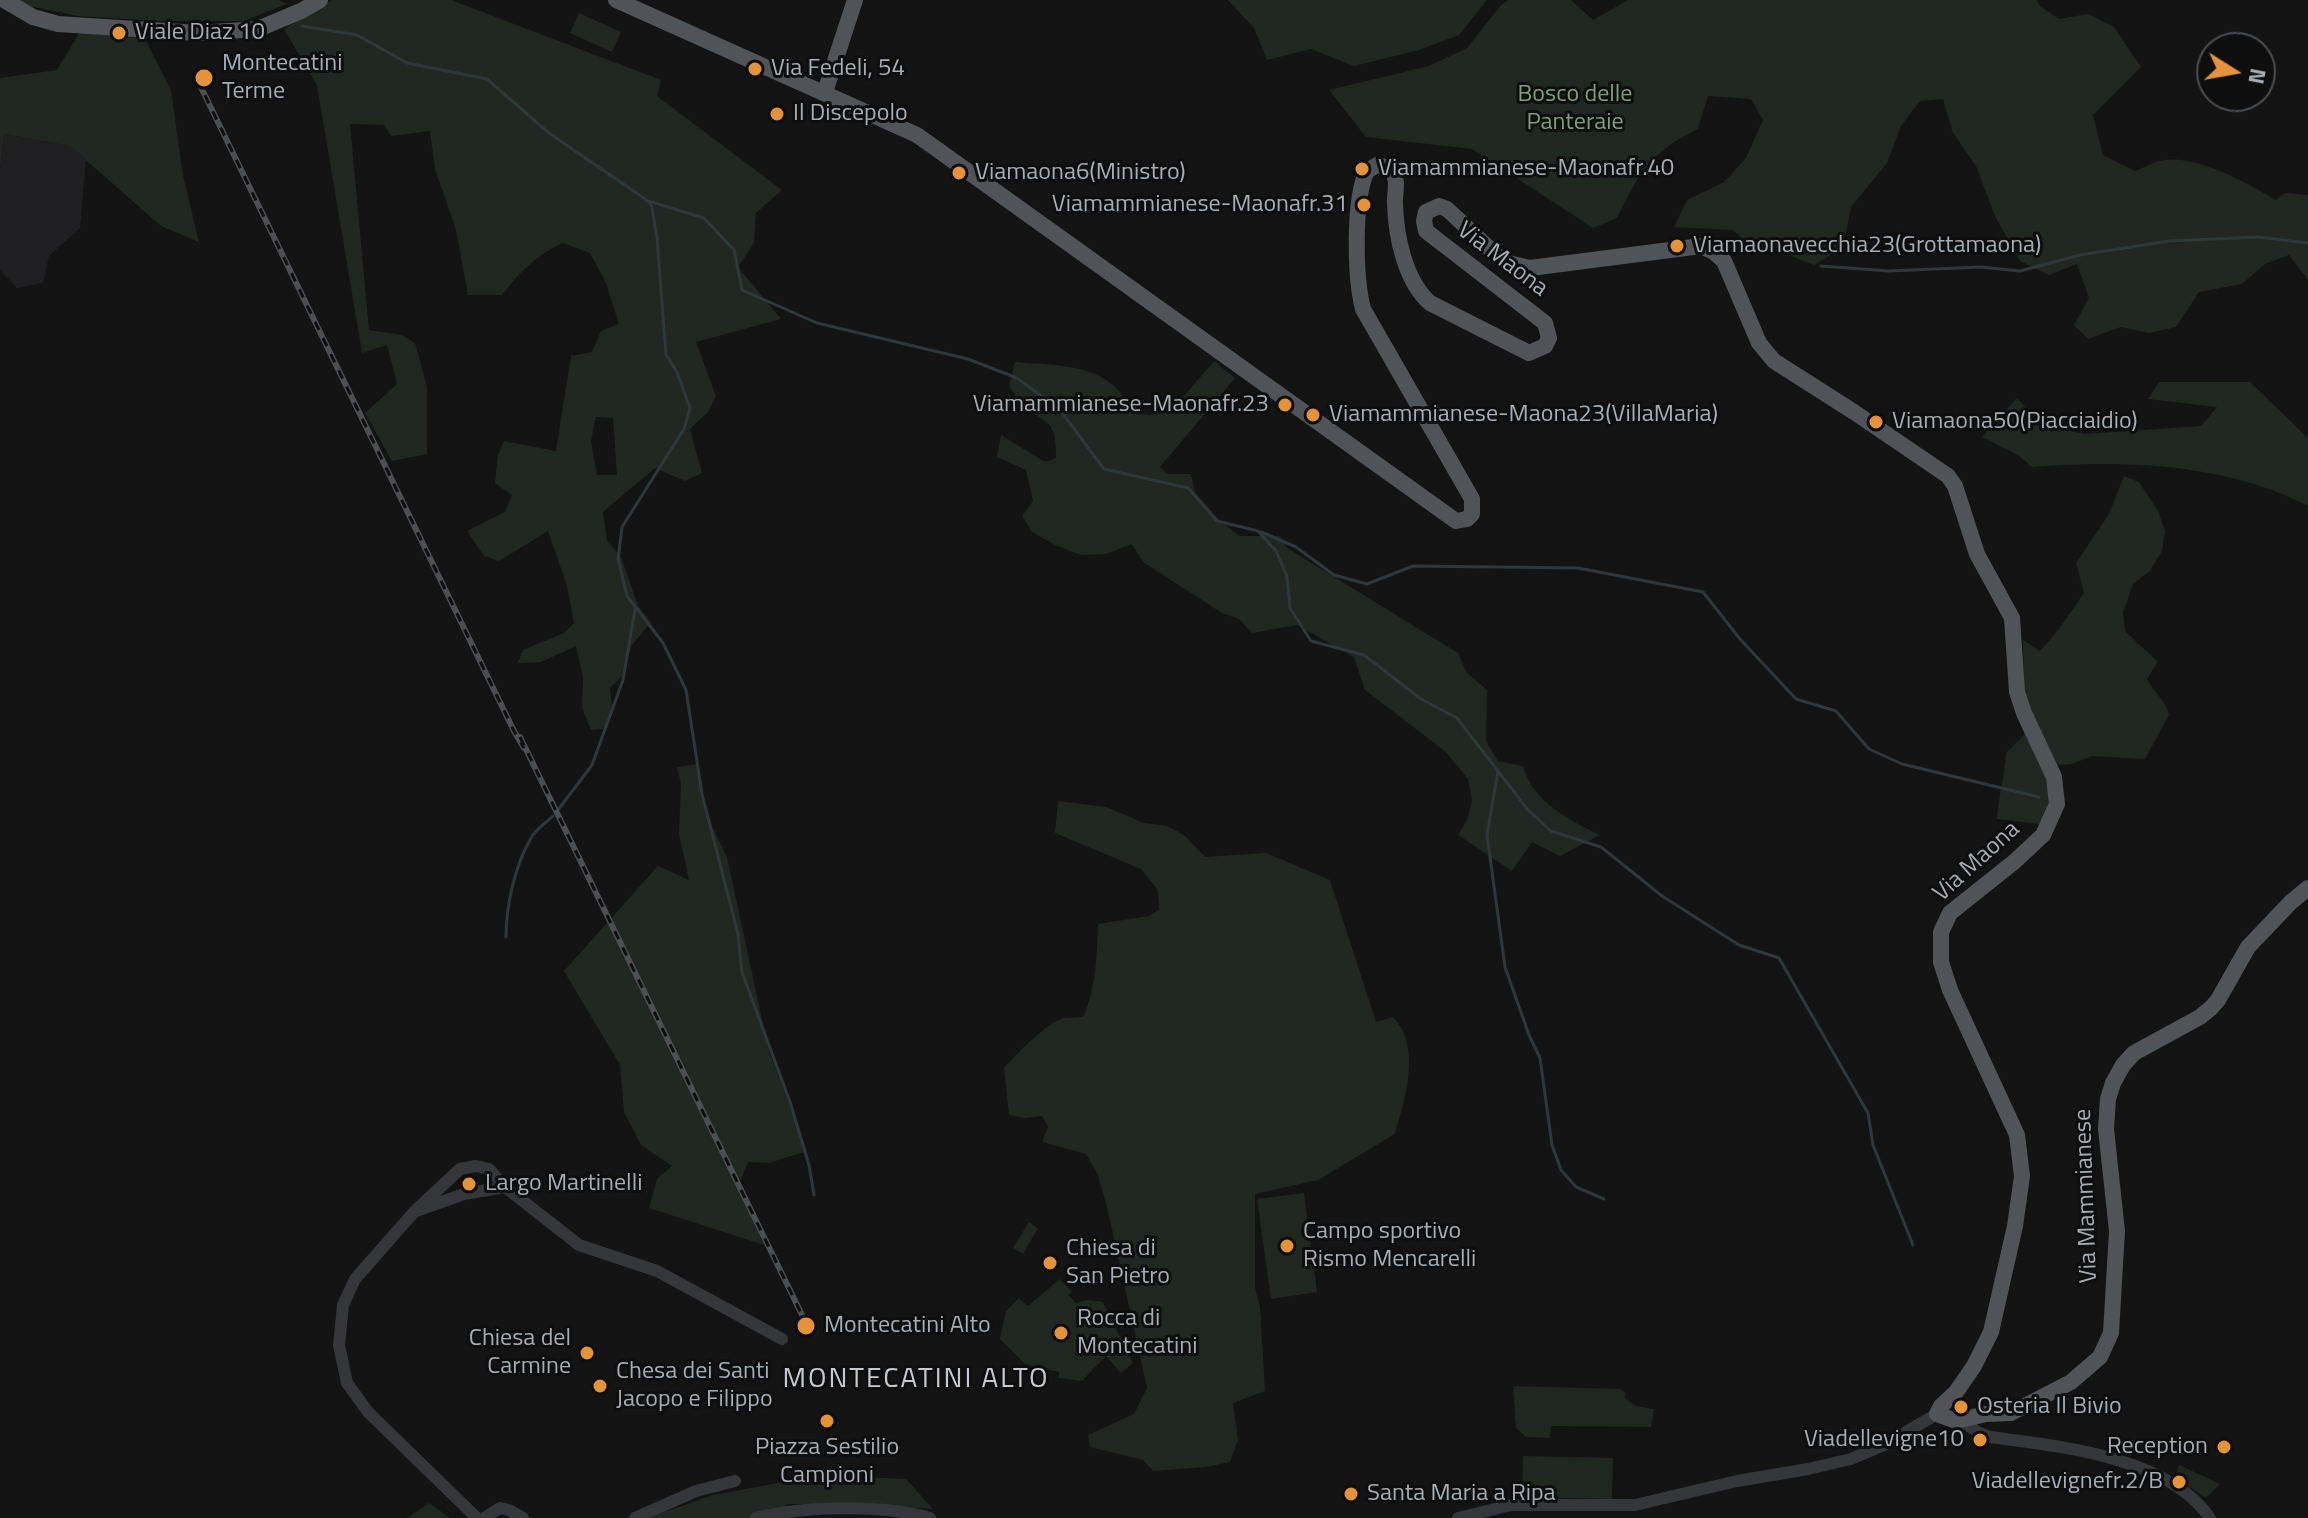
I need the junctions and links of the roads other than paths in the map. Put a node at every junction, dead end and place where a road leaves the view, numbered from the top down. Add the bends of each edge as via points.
1 (4, 0) edge
2 (320, 0) edge
3 (616, 0) edge
4 (855, 0) edge
5 (825, 92) junction
6 (2308, 888) edge
7 (505, 1187) junction
8 (414, 1212) junction
9 (782, 1339) dead end
10 (1937, 1414) junction
11 (1962, 1421) junction
12 (735, 1481) dead end
13 (477, 1518) edge
14 (484, 1518) edge
15 (523, 1518) edge
16 (635, 1518) edge
17 (756, 1518) edge
18 (930, 1518) edge
19 (1458, 1518) edge
20 (2210, 1518) edge

1 - 2 main road via 58,24 198,33 258,29
3 - 5 main road
4 - 5 main road
5 - 10 main road, Via Maona via 924,139 1456,521 1472,514 1472,499 1363,309 1359,293 1361,187 1367,171 1377,165 1395,176 1397,228 1410,278 1430,303 1529,353 1549,338 1545,323 1426,231 1426,212 1439,206 1504,262 1530,268 1701,246 1724,261 1759,343 1774,361 1948,476 1977,554 2012,618 2017,692 2054,777 2057,804 2043,835 1950,913 1941,932 1941,962 1950,990 2017,1135 2022,1176 1991,1332 1974,1366
6 - 11 main road, Via Mammianese via 2248,947 2211,1008 2139,1048 2113,1083 2106,1129 2117,1231 2111,1333 2100,1357 2071,1382 2011,1413
7 - 8 street via 464,1194
7 - 8 street via 489,1169 463,1167
7 - 9 street via 579,1245 657,1271
8 - 13 street via 351,1286 340,1314 340,1357 347,1383 368,1412
10 - 11 main road, Via Mammianese
10 - 19 street via 1884,1445 1808,1469 1635,1505 1511,1505
11 - 20 street via 1990,1437 2114,1458 2180,1488
12 - 16 street via 696,1491
14 - 15 street via 500,1508
17 - 18 street via 833,1509

